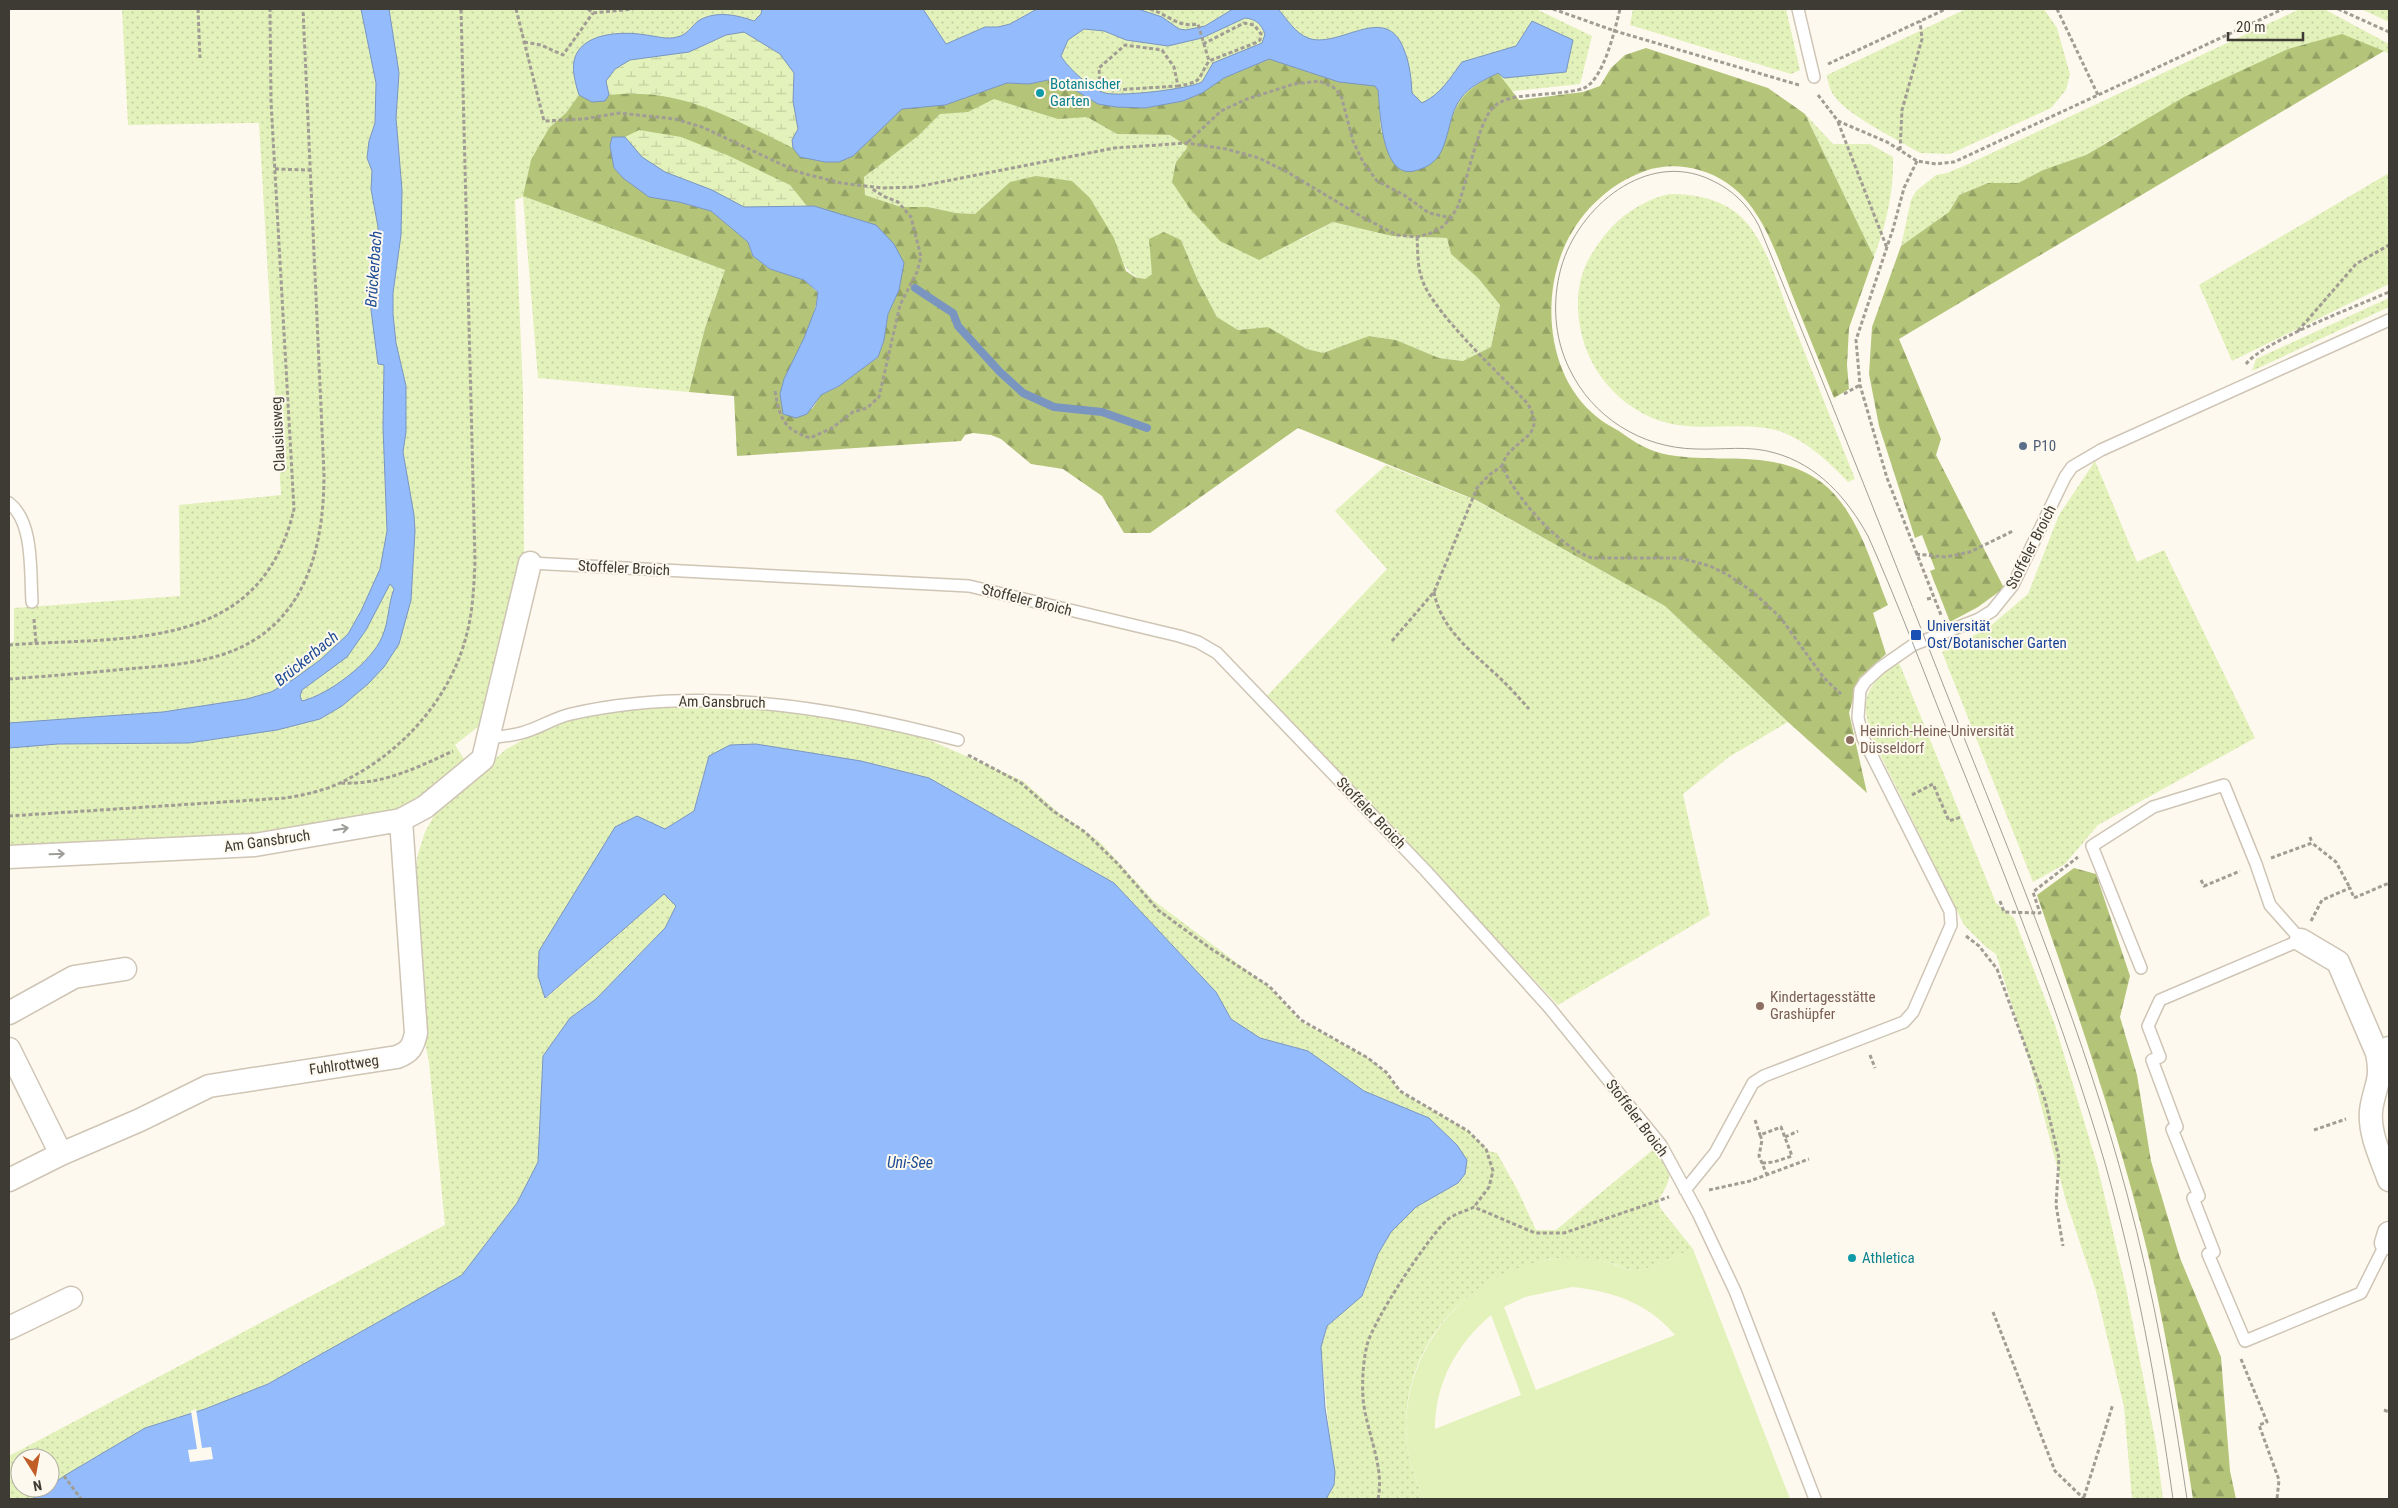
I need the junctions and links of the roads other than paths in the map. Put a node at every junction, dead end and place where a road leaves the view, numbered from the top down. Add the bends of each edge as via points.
1 (1798, 9) edge
2 (1814, 74) road end
3 (2389, 320) edge
4 (9, 503) edge
5 (530, 563) joint
6 (32, 602) road end
7 (487, 738) junction
8 (958, 740) road end
9 (401, 820) junction
10 (9, 857) edge
11 (2301, 940) junction
12 (2141, 968) dead end
13 (125, 969) dead end
14 (9, 1013) edge
15 (9, 1049) edge
16 (2383, 1051) edge
17 (61, 1154) junction
18 (9, 1180) edge
19 (2389, 1180) edge
20 (1685, 1190) junction
21 (2388, 1242) edge
22 (71, 1298) dead end
23 (9, 1328) edge
24 (1815, 1499) edge

1 - 2 lane
3 - 20 lane, Stoffeler Broich via 2101,450 2072,468 2003,600 1979,619 1913,645 1865,682 1860,690 1858,718 1863,738 1950,911 1951,925 1913,1012 1904,1022 1764,1076 1753,1084 1715,1153
4 - 6 lane via 26,528
5 - 7 street, Am Gansbruch
5 - 20 lane, Stoffeler Broich via 969,586 1198,642 1217,653 1426,871 1548,1006 1661,1145
7 - 8 lane, Am Gansbruch via 520,733 569,714 662,702 735,700 898,724
7 - 9 street, Am Gansbruch via 483,759 425,807
10 -> 9 street, Am Gansbruch via 255,845
9 - 17 street, Fuhlrottweg via 416,1033 413,1047 407,1053 209,1086
11 - 12 lane via 2270,905 2224,785 2153,807 2092,846
11 - 16 street via 2338,962
11 - 21 lane via 2160,1000 2148,1026 2160,1057 2152,1060 2177,1127 2172,1128 2199,1196 2193,1198 2214,1252 2208,1254 2245,1341 2361,1293
13 - 14 street via 74,978
15 - 17 street
16 - 19 street via 2379,1085 2371,1110 2372,1128
17 - 18 street
20 - 24 lane, Stoffeler Broich via 1735,1291
22 - 23 street

